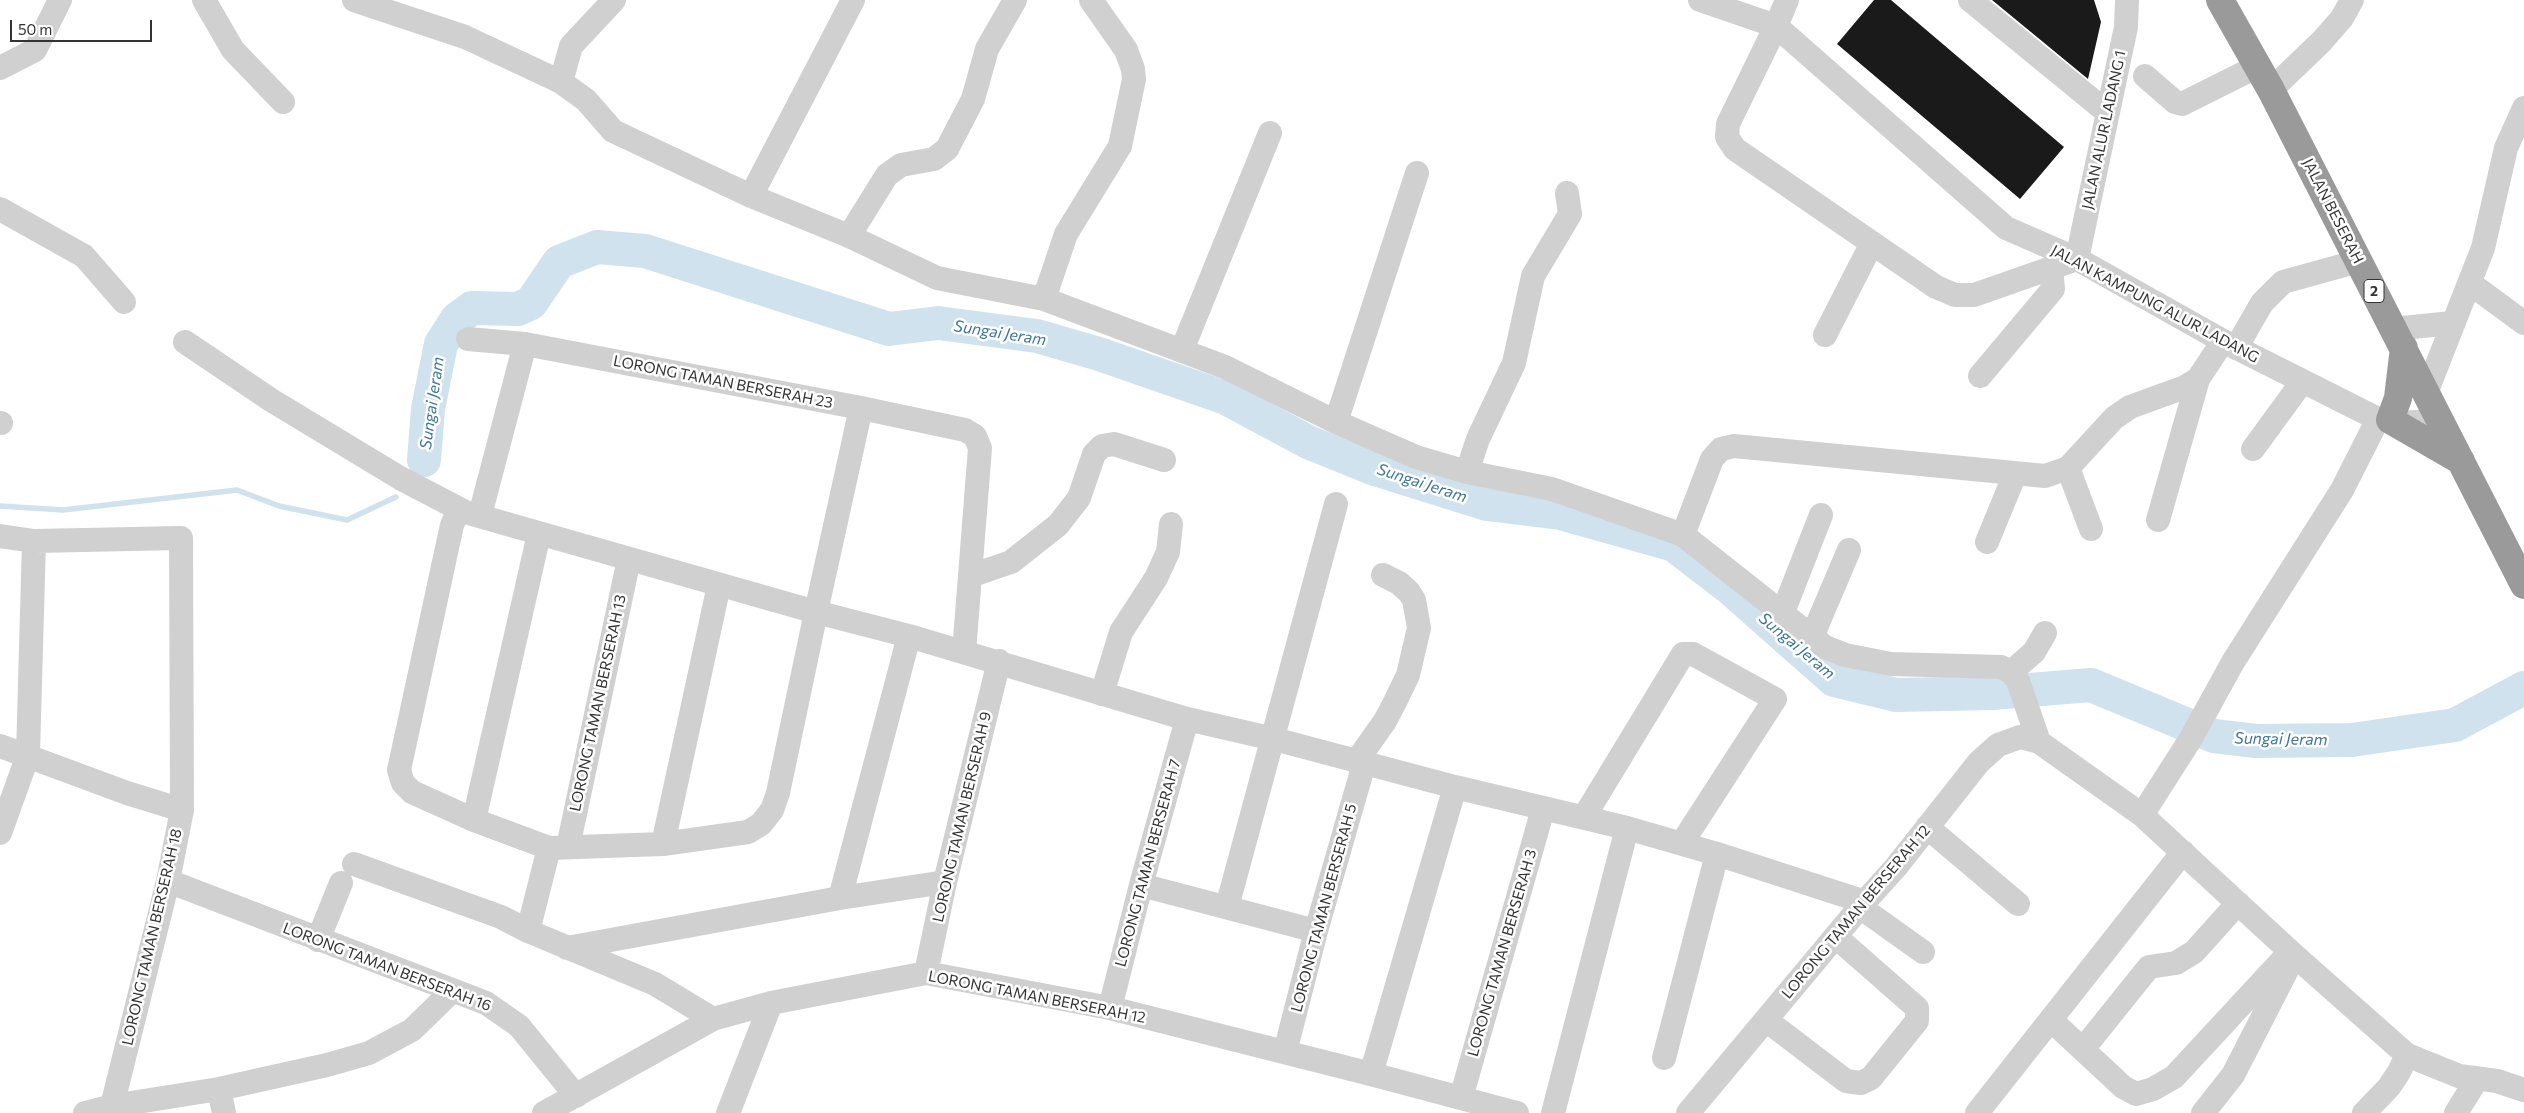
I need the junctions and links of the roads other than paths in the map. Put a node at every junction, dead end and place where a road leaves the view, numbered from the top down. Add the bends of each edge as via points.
1 (60, 0) edge
2 (204, 0) edge
3 (354, 0) edge
4 (614, 0) edge
5 (853, 0) edge
6 (1015, 0) edge
7 (1091, 0) edge
8 (1700, 0) edge
9 (1787, 0) edge
10 (1970, 0) edge
11 (2127, 0) edge
12 (2220, 0) edge
13 (2352, 0) edge
14 (1776, 26) junction
15 (2258, 66) junction
16 (0, 68) edge
17 (2144, 76) dead end
18 (561, 82) junction
19 (2271, 90) junction
20 (283, 102) dead end
21 (2524, 108) edge
22 (2108, 113) junction
23 (1270, 133) dead end
24 (1417, 173) dead end
25 (1567, 193) dead end
26 (751, 196) junction
27 (0, 209) edge
28 (849, 236) junction
29 (1872, 243) junction
30 (2077, 259) junction
31 (2359, 261) junction
32 (2051, 268) junction
33 (2471, 284) junction
34 (1044, 299) junction
35 (124, 302) dead end
36 (2524, 322) edge
37 (2452, 323) junction
38 (1825, 335) dead end
39 (468, 339) dead end
40 (2398, 339) junction
41 (185, 342) dead end
42 (525, 344) junction
43 (2230, 344) junction
44 (1182, 350) junction
45 (1980, 376) dead end
46 (2198, 379) junction
47 (2302, 382) junction
48 (2426, 393) junction
49 (862, 408) junction
50 (2384, 419) junction
51 (2440, 420) junction
52 (1336, 422) junction
53 (2253, 449) dead end
54 (1164, 460) dead end
55 (2461, 461) junction
56 (2068, 468) junction
57 (1467, 472) junction
58 (2015, 474) junction
59 (1336, 504) dead end
60 (472, 513) junction
61 (1821, 515) dead end
62 (2158, 520) dead end
63 (1171, 524) dead end
64 (2091, 528) dead end
65 (539, 534) junction
66 (0, 536) edge
67 (1683, 536) junction
68 (34, 540) junction
69 (1987, 542) dead end
70 (1849, 550) dead end
71 (629, 559) junction
72 (1383, 575) dead end
73 (970, 576) junction
74 (719, 585) junction
75 (2524, 585) edge
76 (816, 612) junction
77 (1782, 612) junction
78 (2045, 633) dead end
79 (910, 636) junction
80 (1812, 637) junction
81 (964, 652) junction
82 (999, 661) junction
83 (2018, 685) junction
84 (1102, 694) junction
85 (1187, 719) junction
86 (1274, 739) junction
87 (2039, 742) junction
88 (0, 746) edge
89 (28, 756) junction
90 (1360, 763) junction
91 (1455, 787) junction
92 (1543, 808) junction
93 (182, 810) junction
94 (2142, 816) junction
95 (1584, 818) junction
96 (474, 820) junction
97 (1927, 827) junction
98 (1627, 828) junction
99 (0, 833) edge
100 (1682, 843) junction
101 (662, 844) junction
102 (559, 848) junction
103 (2183, 852) junction
104 (1717, 854) junction
105 (168, 881) junction
106 (945, 882) junction
107 (1141, 885) junction
108 (840, 898) junction
109 (2238, 903) junction
110 (1862, 904) junction
111 (2018, 904) dead end
112 (1227, 908) junction
113 (528, 931) junction
114 (1316, 931) junction
115 (1836, 937) junction
116 (318, 940) junction
117 (567, 948) junction
118 (1923, 952) dead end
119 (2292, 954) junction
120 (926, 973) junction
121 (452, 991) junction
122 (771, 1003) junction
123 (1110, 1008) junction
124 (712, 1019) junction
125 (1766, 1020) junction
126 (2051, 1020) junction
127 (2083, 1048) junction
128 (1285, 1052) junction
129 (2407, 1055) junction
130 (1664, 1058) dead end
131 (1372, 1074) junction
132 (2477, 1079) junction
133 (219, 1089) junction
134 (2524, 1090) edge
135 (576, 1096) junction
136 (1462, 1098) junction
137 (112, 1106) junction
138 (85, 1113) edge
139 (224, 1113) edge
140 (544, 1113) edge
141 (728, 1113) edge
142 (1517, 1113) edge
143 (1552, 1113) edge
144 (1688, 1113) edge
145 (1977, 1113) edge
146 (2203, 1113) edge
147 (2364, 1113) edge
148 (2456, 1113) edge

1 - 16 street via 35,50
2 - 20 street via 233,50
3 - 18 street via 465,37
4 - 18 street via 571,46
5 - 26 street
6 - 28 street via 987,49 973,99 947,149 934,158 901,165 887,175
7 - 34 street via 1126,50 1134,79 1120,146 1066,234
8 - 14 street, JALAN KAMPUNG ALUR LADANG
9 - 14 street
10 - 22 street
11 - 22 street, JALAN ALUR LADANG 1 via 2126,27
12 - 15 highway, JALAN BESERAH / 2
13 - 19 street via 2342,18 2322,41
14 - 29 street via 1728,124 1727,137 1735,149
14 - 30 street, JALAN KAMPUNG ALUR LADANG via 2006,228
15 - 17 street via 2182,104 2175,102
15 - 19 highway, JALAN BESERAH / 2
18 - 26 street via 586,100 613,131
19 - 31 highway, JALAN BESERAH / 2
21 - 33 street via 2506,148 2483,248
22 - 30 street, JALAN ALUR LADANG 1
23 - 44 street
24 - 52 street
25 - 57 street via 1570,214 1533,276 1514,363 1478,439
26 - 28 street
27 - 35 street via 84,256
28 - 34 street via 937,278
29 - 32 street via 1955,295 1974,295
29 - 38 street
30 - 32 street
30 - 43 street, JALAN KAMPUNG ALUR LADANG
31 - 40 highway, JALAN BESERAH / 2
31 - 43 street via 2283,282
32 - 45 street via 2053,289
33 - 36 street
33 - 37 street
34 - 44 street
37 - 40 street
37 - 48 street
39 - 42 street, LORONG TAMAN BERSERAH 23
40 - 48 highway, JALAN BESERAH / 2
40 - 50 highway via 2398,398
41 - 60 street via 406,482
42 - 49 street, LORONG TAMAN BERSERAH 23
42 - 60 street
43 - 46 street
43 - 47 street, JALAN KAMPUNG ALUR LADANG
44 - 52 street via 1225,367
46 - 56 street via 2130,407 2114,418
46 - 62 street
47 - 50 street, JALAN KAMPUNG ALUR LADANG
47 - 53 street
48 - 51 highway, JALAN BESERAH / 2
49 - 73 street, LORONG TAMAN BERSERAH 23 via 965,430 975,436 980,448
49 - 76 street
50 - 51 street, JALAN KAMPUNG ALUR LADANG via 2403,423
50 - 55 highway
50 - 94 street via 2232,662 2190,740
51 - 55 highway, JALAN BESERAH / 2
52 - 57 street via 1416,457
54 - 73 street via 1114,444 1102,446 1094,454 1079,498 1058,525 1011,562
55 - 75 highway, JALAN BESERAH / 2
56 - 58 street via 2045,476
56 - 64 street
57 - 67 street via 1552,489
58 - 67 street via 1734,446 1721,449 1712,459
58 - 69 street
59 - 86 street
60 - 65 street
60 - 96 street via 456,516 452,525 399,770 403,783 412,792
61 - 77 street
63 - 84 street via 1168,552 1156,578 1121,632
65 - 71 street
65 - 96 street
66 - 68 street
67 - 77 street
68 - 89 street
68 - 93 street via 181,538
70 - 80 street
71 - 74 street
71 - 102 street, LORONG TAMAN BERSERAH 13
72 - 90 street, LORONG TAMAN BERSERAH 5 via 1399,583 1414,600 1419,628 1408,675
73 - 81 street
74 - 76 street
74 - 101 street
76 - 79 street
76 - 101 street via 772,810 761,824 748,832
77 - 80 street
78 - 83 street
79 - 81 street
79 - 108 street
80 - 83 street via 1825,647 1845,655 1891,664 2001,667
81 - 82 street
82 - 84 street
82 - 106 street, LORONG TAMAN BERSERAH 9
83 - 87 street
84 - 85 street
85 - 86 street
85 - 107 street, LORONG TAMAN BERSERAH 7
86 - 90 street
86 - 112 street
87 - 94 street
87 - 97 street, LORONG TAMAN BERSERAH 12 via 2020,738 1998,745 1979,762
88 - 89 street, LORONG TAMAN BERSERAH 18
89 - 93 street, LORONG TAMAN BERSERAH 18
89 - 99 street
90 - 91 street
90 - 114 street, LORONG TAMAN BERSERAH 5
91 - 92 street
91 - 131 street
92 - 95 street
92 - 136 street, LORONG TAMAN BERSERAH 3
93 - 105 street, LORONG TAMAN BERSERAH 18
94 - 103 street
95 - 98 street
95 - 100 street via 1683,654 1693,654 1775,699
96 - 102 street
97 - 110 street, LORONG TAMAN BERSERAH 12
97 - 111 street
98 - 100 street
98 - 143 street
100 - 104 street
101 - 102 street
102 - 113 street, LORONG TAMAN BERSERAH 13
103 - 109 street
103 - 126 street
104 - 110 street
104 - 130 street
105 - 116 street, LORONG TAMAN BERSERAH 16
105 - 137 street, LORONG TAMAN BERSERAH 18
106 - 108 street
106 - 120 street, LORONG TAMAN BERSERAH 9
107 - 112 street
107 - 123 street, LORONG TAMAN BERSERAH 7
108 - 117 street
109 - 119 street
109 - 127 street via 2194,952 2176,963 2148,967
110 - 115 street, LORONG TAMAN BERSERAH 12
110 - 118 street
112 - 114 street
113 - 116 street via 501,917 348,873
113 - 117 street
114 - 128 street, LORONG TAMAN BERSERAH 5
115 - 125 street, LORONG TAMAN BERSERAH 12
115 - 125 street via 1917,1008 1919,1015 1871,1078 1860,1083 1846,1081
116 - 121 street, LORONG TAMAN BERSERAH 16
117 - 124 street via 655,984
119 - 127 street via 2174,1077 2153,1089 2136,1094 2123,1087
119 - 129 street
119 - 146 street via 2233,1075
120 - 122 street, LORONG TAMAN BERSERAH 12
120 - 123 street, LORONG TAMAN BERSERAH 12
121 - 133 street via 412,1030 369,1053
121 - 135 street, LORONG TAMAN BERSERAH 16 via 486,1003 518,1026
122 - 124 street, LORONG TAMAN BERSERAH 12
122 - 141 street
123 - 128 street, LORONG TAMAN BERSERAH 12
124 - 135 street, LORONG TAMAN BERSERAH 12
125 - 144 street, LORONG TAMAN BERSERAH 12
126 - 127 street
126 - 145 street
128 - 131 street, LORONG TAMAN BERSERAH 12
129 - 132 street via 2459,1076
129 - 147 street via 2400,1072
131 - 136 street, LORONG TAMAN BERSERAH 12
132 - 134 street via 2497,1081
132 - 148 street
133 - 137 street
133 - 139 street
135 - 140 street, LORONG TAMAN BERSERAH 12
136 - 142 street, LORONG TAMAN BERSERAH 12
137 - 138 street

